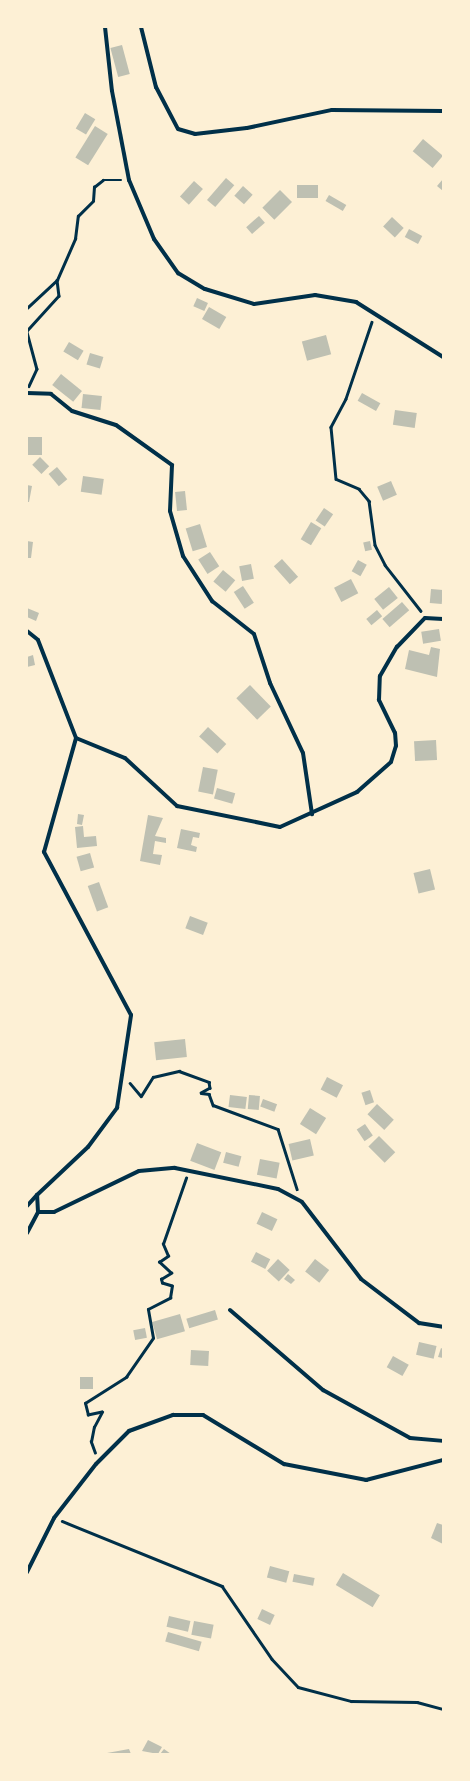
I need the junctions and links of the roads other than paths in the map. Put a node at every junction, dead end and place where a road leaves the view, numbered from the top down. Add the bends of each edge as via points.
1 (105, 27) edge
2 (141, 27) edge
3 (443, 111) edge
4 (443, 357) edge
5 (27, 393) edge
6 (443, 619) edge
7 (27, 631) edge
8 (76, 738) junction
9 (312, 814) junction
10 (37, 1195) junction
11 (27, 1206) edge
12 (38, 1212) junction
13 (27, 1233) edge
14 (230, 1310) dead end
15 (443, 1327) edge
16 (443, 1441) edge
17 (443, 1460) edge
18 (27, 1572) edge

1 - 4 street via 112,91 129,180 154,239 168,261 188,280 254,304 315,295 339,297 356,302
2 - 3 street via 156,87 178,129 184,131 195,134 247,128 332,110
5 - 9 street via 52,394 72,411 116,425 172,465 170,511 183,556 212,601 254,634 270,683 303,753
6 - 9 street via 425,618 397,648 380,676 379,700 395,733 396,746 392,762 357,792
7 - 8 street via 38,640
8 - 9 street via 125,758 177,806 280,828
8 - 10 street via 44,852 131,1015 117,1108 88,1147
10 - 11 street
10 - 12 street
12 - 13 street
12 - 15 street via 54,1212 139,1171 188,1171 278,1189 302,1202 361,1279 419,1322
14 - 16 street via 323,1390 410,1438
17 - 18 street via 366,1480 284,1464 203,1416 173,1415 129,1430 96,1464 54,1518

